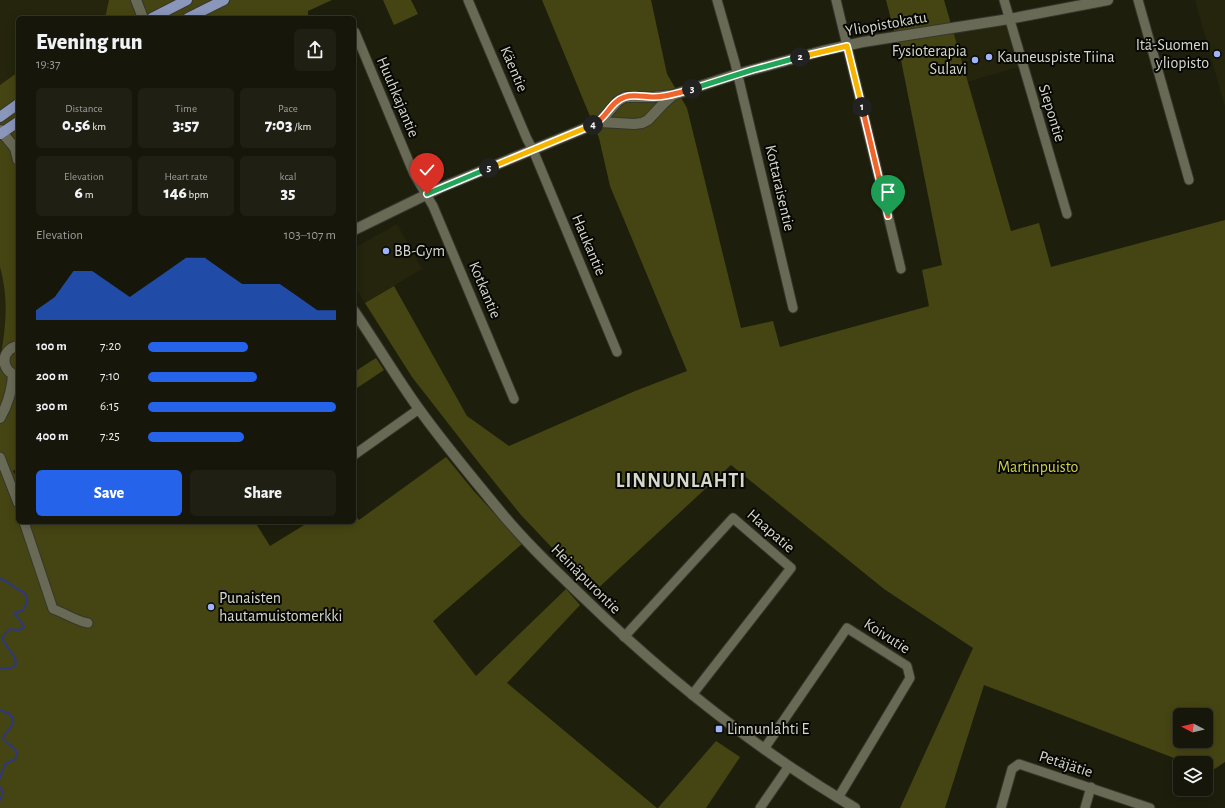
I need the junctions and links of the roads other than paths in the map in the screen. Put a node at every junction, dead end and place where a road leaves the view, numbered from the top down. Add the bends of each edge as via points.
1 (136, 0) edge
2 (187, 0) edge
3 (224, 0) edge
4 (468, 0) edge
5 (717, 0) edge
6 (836, 0) edge
7 (1004, 0) edge
8 (1108, 0) edge
9 (1138, 0) edge
10 (142, 16) edge
11 (156, 16) edge
12 (192, 16) edge
13 (1009, 19) junction
14 (356, 34) edge
15 (847, 46) junction
16 (737, 74) junction
17 (673, 95) junction
18 (16, 105) edge
19 (0, 117) edge
20 (600, 122) junction
21 (16, 123) edge
22 (1, 132) edge
23 (534, 150) junction
24 (16, 154) edge
25 (1189, 180) dead end
26 (427, 194) junction
27 (1068, 214) dead end
28 (356, 229) edge
29 (901, 269) dead end
30 (794, 308) dead end
31 (356, 313) edge
32 (16, 347) edge
33 (617, 352) dead end
34 (15, 375) edge
35 (514, 399) dead end
36 (420, 409) junction
37 (0, 418) edge
38 (356, 454) edge
39 (0, 457) edge
40 (16, 499) edge
41 (25, 524) edge
42 (88, 623) dead end
43 (624, 637) junction
44 (692, 695) junction
45 (764, 749) junction
46 (789, 766) junction
47 (1091, 787) junction
48 (838, 798) junction
49 (760, 808) edge
50 (855, 808) edge
51 (1001, 808) edge
52 (1085, 808) edge
53 (1150, 808) edge

1 - 10 street
2 - 11 main road
3 - 12 main road
4 - 23 street, Käentie
5 - 16 street, Kottaraisentie
6 - 15 street
7 - 13 street, Siepontie
8 - 13 street, Yliopistokatu
9 - 25 street
13 - 15 street, Yliopistokatu
13 - 27 street, Siepontie
14 - 26 street, Huuhkajantie via 414,174
15 - 16 street, Yliopistokatu
15 - 29 street
16 - 17 street, Yliopistokatu
16 - 30 street, Kottaraisentie
17 - 20 street, Yliopistokatu via 625,97 618,101
17 - 20 street, Yliopistokatu via 642,123
18 - 19 main road
20 - 23 street, Yliopistokatu
21 - 22 main road
22 - 24 street
23 - 26 street, Yliopistokatu
23 - 33 street, Haukantie
26 - 28 street, Yliopistokatu
26 - 35 street, Kotkantie
31 - 36 street, Heinäpurontie
32 - 34 street via 9,349 4,358 6,368
34 - 37 street
36 - 38 street
36 - 43 street, Heinäpurontie via 506,518
39 - 40 street
41 - 42 street via 53,609
43 - 44 street, Heinäpurontie
43 - 44 street, Haapatie via 733,518 791,568
44 - 45 street, Heinäpurontie
45 - 46 street, Heinäpurontie
45 - 48 street, Koivutie via 847,628 900,662 906,666 910,678
46 - 48 street, Heinäpurontie
46 - 49 street
47 - 51 street, Petäjätie via 1019,764 1012,769
47 - 52 street
47 - 53 street, Petäjätie
48 - 50 street, Heinäpurontie

